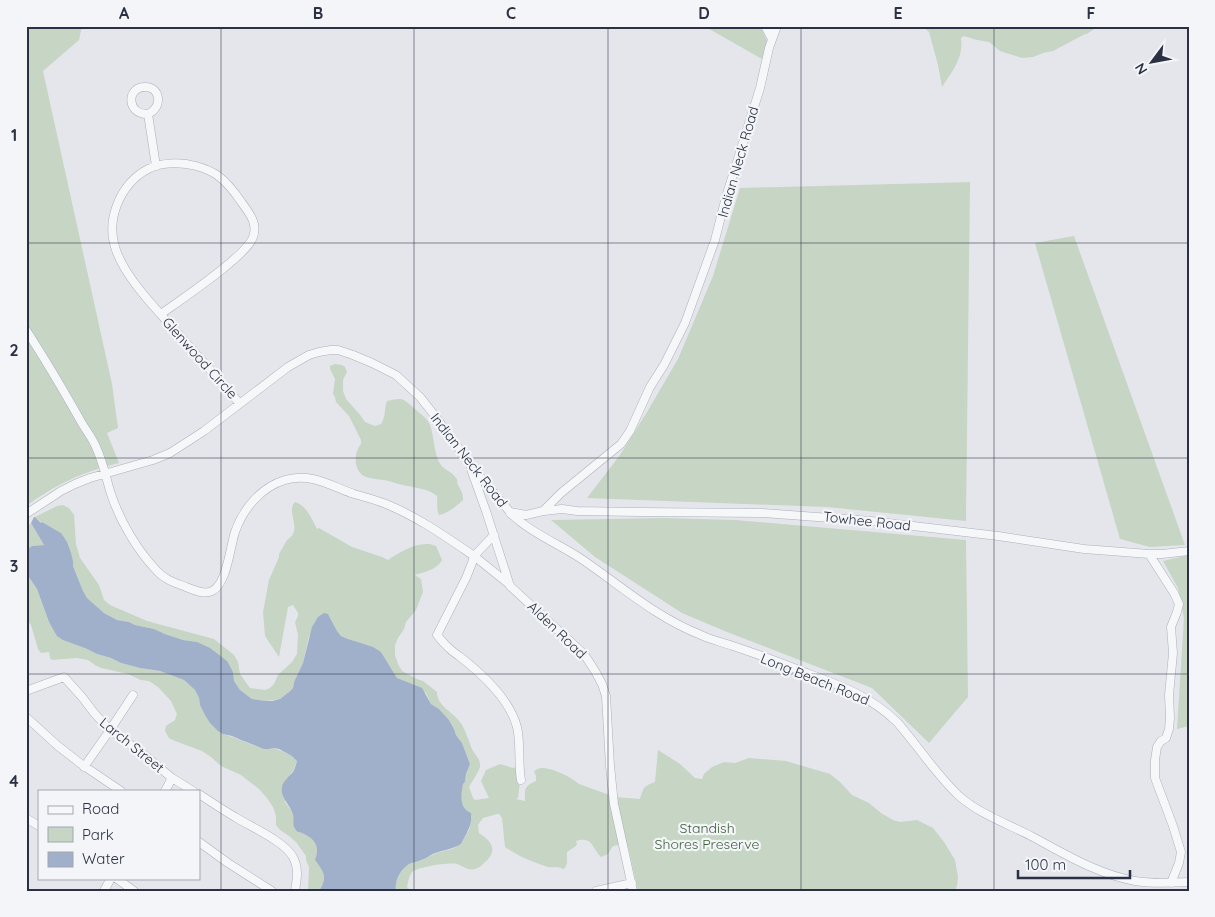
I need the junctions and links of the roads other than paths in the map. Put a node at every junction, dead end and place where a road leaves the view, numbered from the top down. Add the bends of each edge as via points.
1 (765, 26) edge
2 (777, 26) edge
3 (772, 39) junction
4 (148, 114) dead end
5 (156, 166) junction
6 (160, 314) junction
7 (26, 330) edge
8 (240, 403) junction
9 (469, 464) junction
10 (106, 474) junction
11 (543, 511) junction
12 (510, 512) junction
13 (26, 514) edge
14 (494, 535) junction
15 (1189, 552) edge
16 (1149, 554) junction
17 (474, 556) junction
18 (510, 586) junction
19 (26, 691) edge
20 (133, 695) dead end
21 (26, 717) edge
22 (110, 730) junction
23 (84, 766) junction
24 (172, 778) junction
25 (521, 780) dead end
26 (120, 790) edge
27 (166, 790) edge
28 (191, 790) edge
29 (200, 795) edge
30 (26, 818) edge
31 (38, 825) edge
32 (200, 843) edge
33 (111, 880) edge
34 (119, 880) edge
35 (1189, 882) edge
36 (1171, 883) junction
37 (633, 887) edge
38 (104, 891) edge
39 (134, 891) edge
40 (272, 891) edge
41 (295, 891) edge
42 (596, 891) edge

1 - 3 street
2 - 3 street, Indian Neck Road
3 - 11 street, Indian Neck Road via 715,240 685,323 621,444
4 - 5 street
5 - 6 street, Glenwood Circle via 136,177 125,189 113,215 112,232 120,259
5 - 6 street, Glenwood Circle via 192,165 217,175 239,198 255,225 253,239 242,252
6 - 8 street, Glenwood Circle
7 - 10 street via 93,441
8 - 9 street, Indian Neck Road via 302,359 338,350 396,375 420,397
8 - 10 street, Indian Neck Road via 170,453
9 - 12 street, Indian Neck Road
9 - 14 street
10 - 13 street, Indian Neck Road via 67,487
10 - 17 street, Alden Road via 124,523 146,559 167,579 199,592 212,591 219,584 226,571 235,532 247,509 266,489 294,478 330,483 386,504 425,524
11 - 12 street, Indian Neck Road via 526,515
11 - 16 street, Towhee Road via 811,516 998,536 1064,547
12 - 36 street, Long Beach Road via 524,525 682,626 819,677 870,700 897,722 959,795 986,814 1100,871 1137,881
14 - 17 street
14 - 18 street
15 - 16 street, Towhee Road
16 - 36 street via 1179,604 1171,627 1173,653 1169,729 1157,747 1155,760 1155,778 1181,852
17 - 18 street, Alden Road
17 - 25 street via 437,635 505,701 517,729
18 - 37 street, Alden Road via 584,654 602,684 608,704 614,804
19 - 22 street, Larch Street via 64,677
20 - 22 street
21 - 23 street
22 - 23 street
22 - 24 street, Larch Street
23 - 26 street
24 - 27 street
24 - 28 street, Larch Street
29 - 41 street via 264,833 292,855 298,873
30 - 31 street
32 - 40 street
33 - 38 street
34 - 39 street
35 - 36 street, Long Beach Road
37 - 42 street

